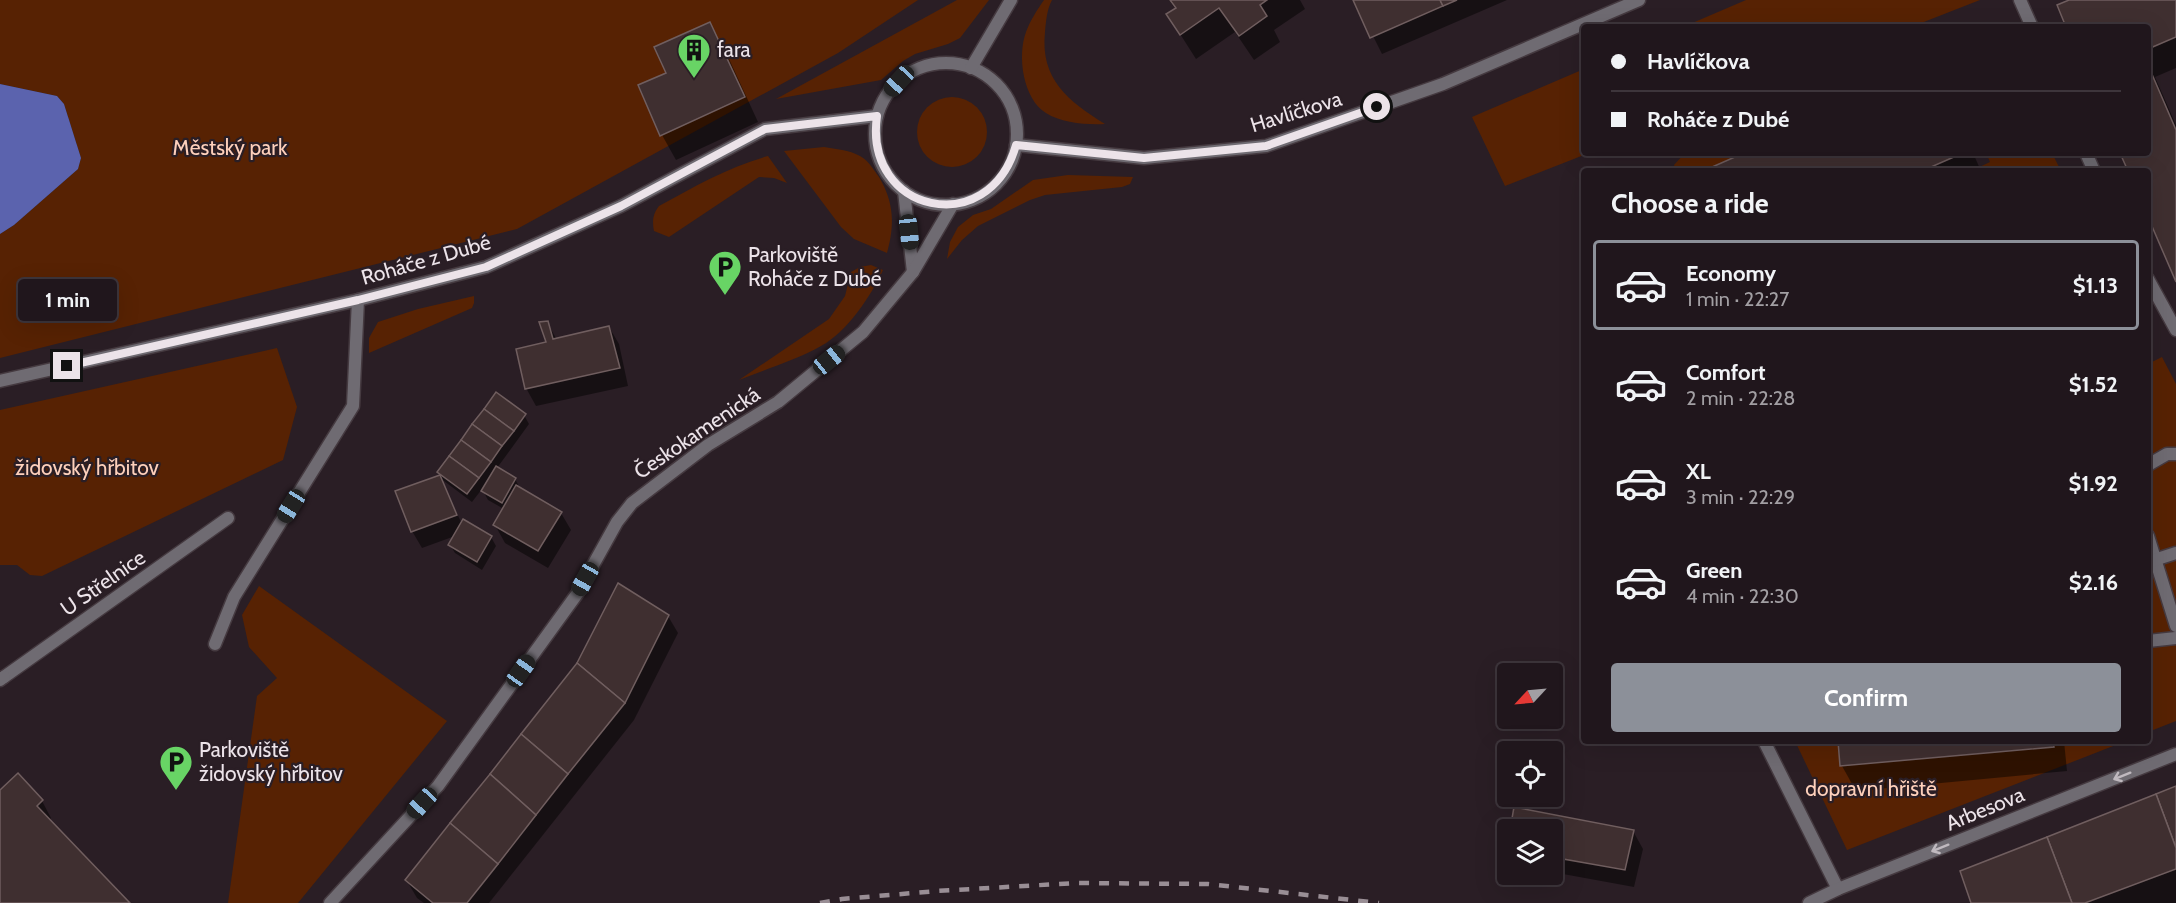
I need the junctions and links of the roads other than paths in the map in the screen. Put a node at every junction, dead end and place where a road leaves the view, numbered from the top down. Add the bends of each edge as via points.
1 (1011, 0) edge
2 (1639, 0) edge
3 (2020, 0) edge
4 (1583, 24) edge
5 (2031, 24) edge
6 (1581, 25) edge
7 (971, 68) junction
8 (877, 116) junction
9 (1016, 145) junction
10 (904, 191) junction
11 (953, 204) junction
12 (913, 272) junction
13 (2151, 284) edge
14 (358, 300) junction
15 (2176, 330) edge
16 (0, 381) edge
17 (2176, 454) edge
18 (2151, 463) edge
19 (228, 518) dead end
20 (2176, 553) edge
21 (2152, 561) edge
22 (2176, 626) edge
23 (2176, 638) edge
24 (2151, 641) edge
25 (215, 644) dead end
26 (2, 679) edge
27 (1766, 744) edge
28 (2176, 754) edge
29 (1838, 889) junction
30 (330, 903) edge
31 (1809, 903) edge

1 - 7 street
2 - 4 street, Havlíčkova
3 - 5 street
6 - 9 street, Havlíčkova via 1443,84 1266,146 1144,158
7 - 8 street via 937,63 911,72 889,91
7 - 9 street via 997,84 1007,97 1017,128
8 - 10 street via 878,154 892,180
8 - 14 street, Roháče z Dubé via 765,129 621,206 486,267
9 - 11 street via 1005,174 994,186 981,196
10 - 11 street via 926,202
10 - 12 street
11 - 12 street, Českokamenická
12 - 30 street, Českokamenická via 863,332 787,395 708,444 632,503 616,522 577,594 438,786
13 - 15 street
14 - 16 street, Roháče z Dubé
14 - 25 street via 354,406 234,597
17 - 18 street via 2167,454
19 - 26 street, U Střelnice
20 - 21 street
21 - 22 street
23 - 24 street
27 - 29 street
28 -> 29 street, Arbesova
29 - 31 street, Arbesova

